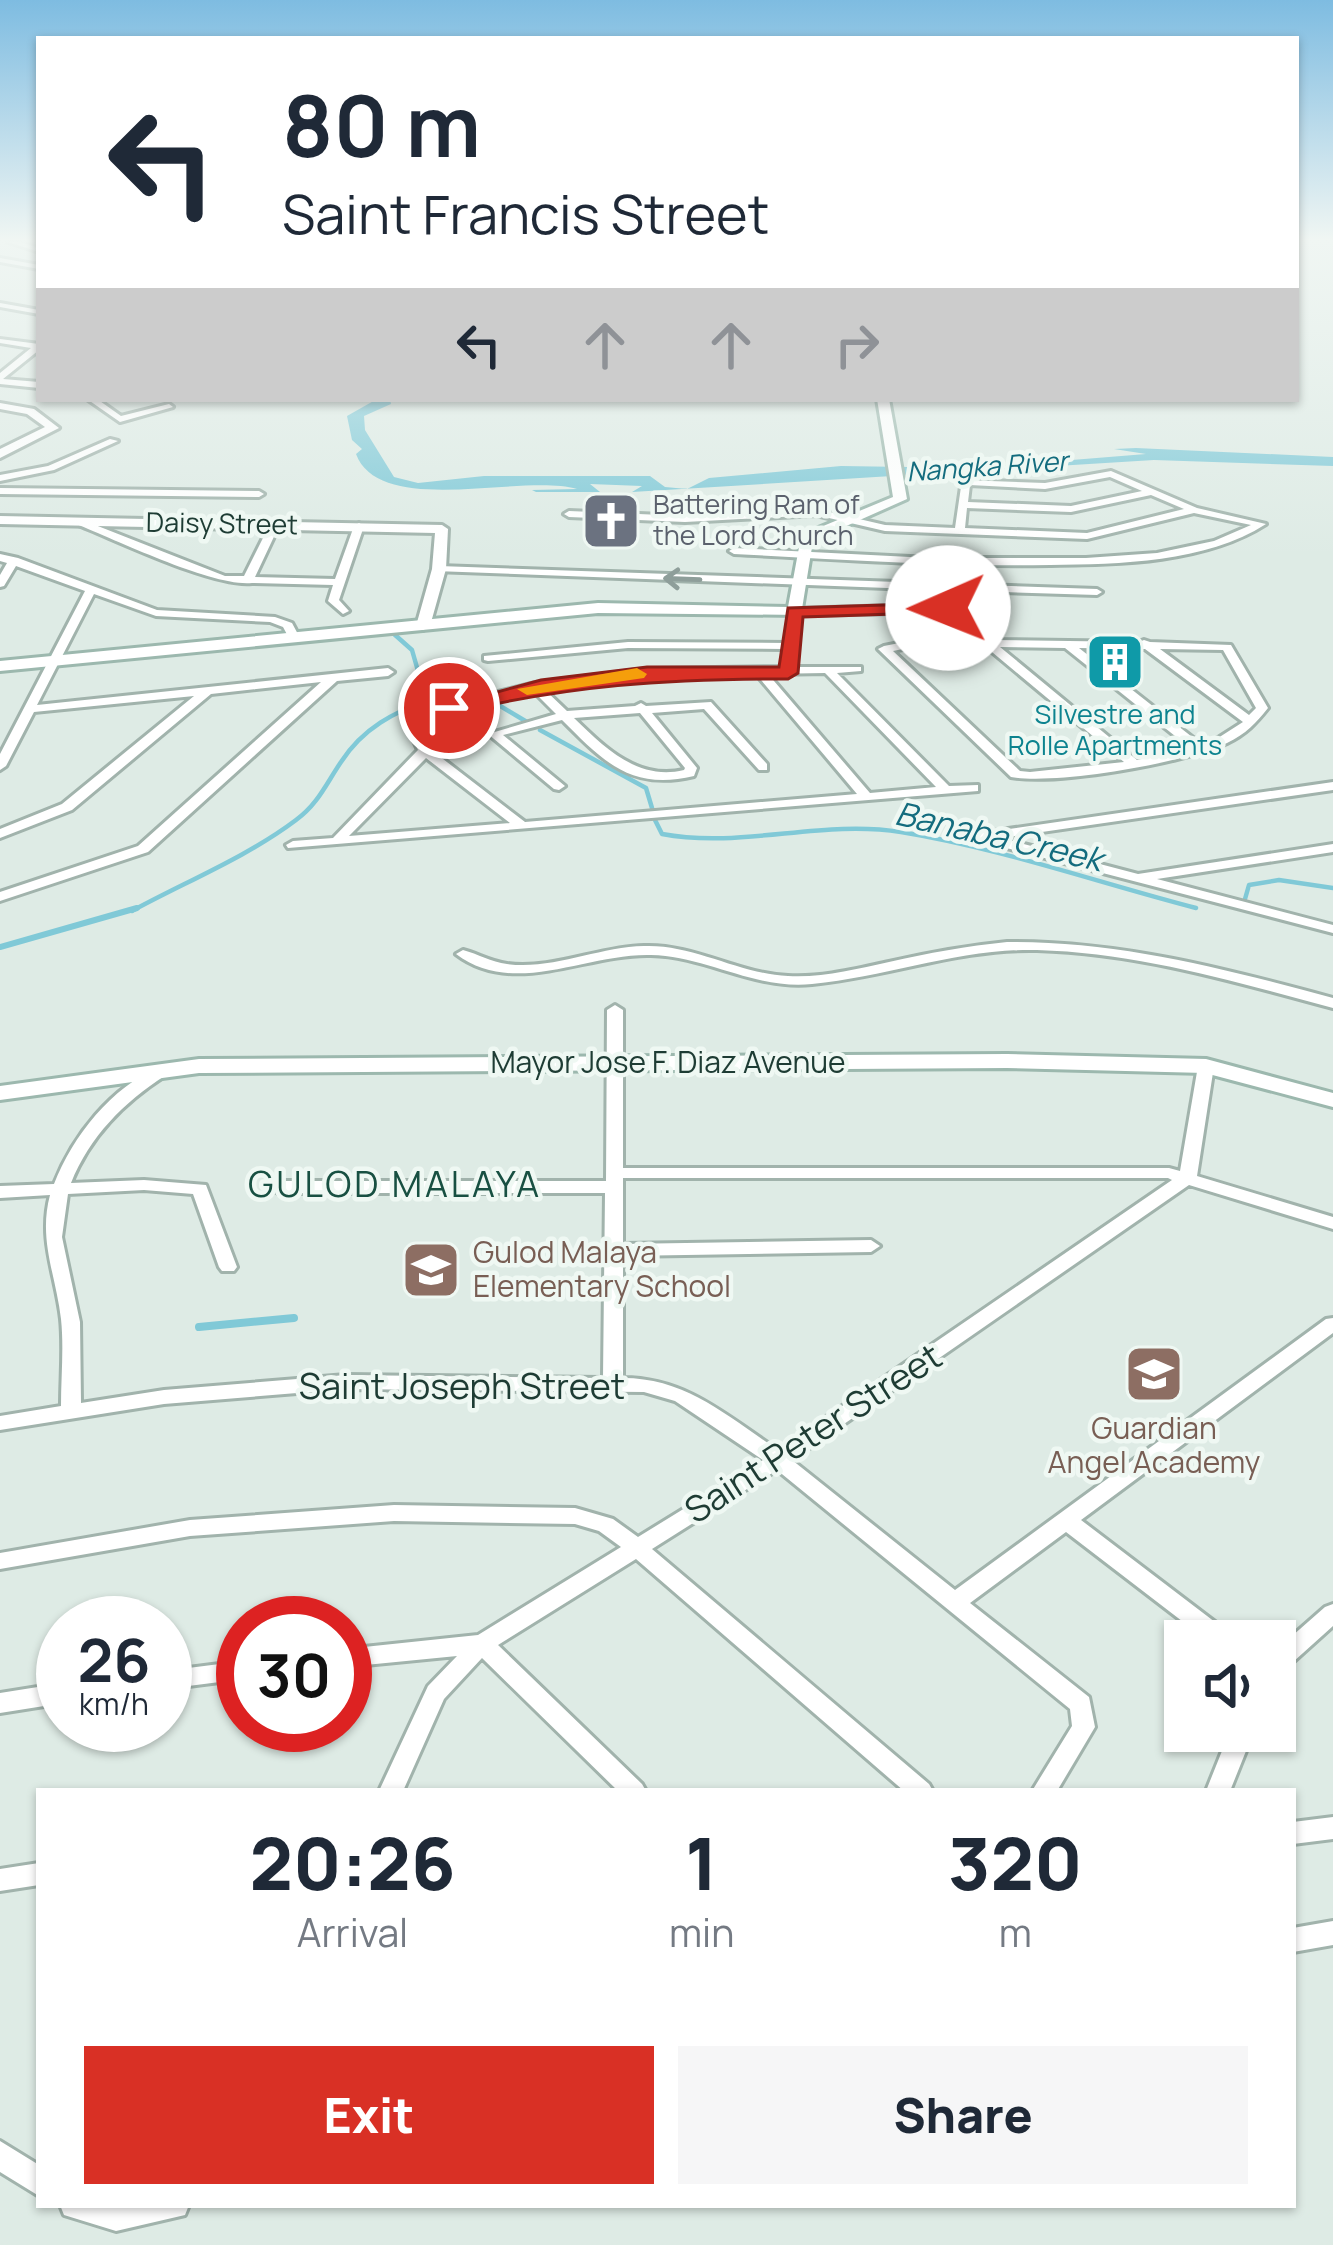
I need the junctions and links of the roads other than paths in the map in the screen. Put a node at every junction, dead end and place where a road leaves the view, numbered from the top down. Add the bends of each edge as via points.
1 (36, 348) edge
2 (0, 379) edge
3 (36, 385) edge
4 (96, 402) edge
5 (883, 402) edge
6 (0, 406) edge
7 (169, 407) dead end
8 (113, 441) dead end
9 (0, 454) edge
10 (0, 478) edge
11 (0, 491) edge
12 (1152, 491) junction
13 (259, 494) dead end
14 (964, 505) junction
15 (1194, 510) junction
16 (0, 511) edge
17 (569, 514) dead end
18 (851, 519) junction
19 (7, 520) edge
20 (80, 522) junction
21 (274, 526) junction
22 (359, 526) junction
23 (960, 531) junction
24 (734, 550) dead end
25 (801, 552) junction
26 (0, 557) edge
27 (14, 560) junction
28 (439, 569) junction
29 (338, 581) junction
30 (248, 582) junction
31 (799, 583) junction
32 (0, 584) edge
33 (91, 589) junction
34 (998, 591) junction
35 (1097, 592) dead end
36 (948, 608) junction
37 (343, 610) dead end
38 (794, 612) junction
39 (423, 626) junction
40 (961, 634) junction
41 (294, 638) junction
42 (1065, 642) junction
43 (993, 643) junction
44 (1144, 643) junction
45 (791, 646) junction
46 (527, 653) junction
47 (488, 658) dead end
48 (58, 660) junction
49 (0, 666) edge
50 (857, 669) dead end
51 (388, 672) dead end
52 (760, 672) junction
53 (788, 673) junction
54 (831, 673) junction
55 (333, 678) junction
56 (538, 687) junction
57 (208, 691) junction
58 (641, 707) junction
59 (32, 709) junction
60 (567, 715) junction
61 (1252, 723) junction
62 (1199, 749) junction
63 (425, 751) junction
64 (1133, 763) junction
65 (0, 766) edge
66 (764, 767) dead end
67 (1333, 786) edge
68 (559, 787) dead end
69 (973, 788) dead end
70 (945, 789) junction
71 (865, 795) junction
72 (521, 825) junction
73 (0, 834) edge
74 (338, 840) junction
75 (293, 845) dead end
76 (1333, 848) edge
77 (1134, 878) junction
78 (0, 897) edge
79 (1333, 929) edge
80 (463, 954) dead end
81 (1333, 1003) edge
82 (615, 1010) dead end
83 (619, 1064) junction
84 (1206, 1066) junction
85 (166, 1068) junction
86 (0, 1093) edge
87 (1333, 1100) edge
88 (1188, 1178) junction
89 (615, 1180) junction
90 (278, 1186) dead end
91 (60, 1188) junction
92 (0, 1192) edge
93 (1333, 1222) edge
94 (872, 1246) dead end
95 (618, 1250) junction
96 (228, 1267) dead end
97 (1333, 1324) edge
98 (614, 1381) junction
99 (71, 1413) junction
100 (0, 1423) edge
101 (778, 1460) junction
102 (1067, 1521) junction
103 (635, 1546) junction
104 (0, 1562) edge
105 (954, 1603) junction
106 (1333, 1613) edge
107 (1197, 1620) edge
108 (482, 1644) junction
109 (1296, 1646) edge
110 (372, 1655) edge
111 (36, 1697) edge
112 (0, 1703) edge
113 (1234, 1752) edge
114 (392, 1788) edge
115 (631, 1788) edge
116 (917, 1788) edge
117 (1046, 1788) edge
118 (1219, 1788) edge
119 (1333, 1828) edge
120 (1296, 1833) edge
121 (36, 1874) edge
122 (0, 1880) edge
123 (1333, 1933) edge
124 (1296, 1939) edge
125 (0, 2155) edge
126 (36, 2180) edge
127 (84, 2208) edge
128 (160, 2208) edge

1 - 2 street
2 - 3 street
4 - 7 street via 120,418
5 - 18 main road via 897,502
6 - 9 street via 30,411 53,428
8 - 10 street via 51,468
11 - 13 street
12 - 14 street via 1071,509
12 - 14 street via 1111,474 1045,485 965,482
12 - 15 street
14 - 23 street
15 - 23 street via 1112,534
15 - 25 street via 1262,526 1127,562
16 - 19 street
17 - 18 street via 816,512
18 - 23 street via 885,529
18 - 25 main road via 811,538
19 - 20 street, Daisy Street
20 - 21 street, Daisy Street
20 - 30 street
21 - 22 street, Daisy Street
21 - 30 street
22 - 28 street, Daisy Street via 444,530
22 - 29 street
24 - 25 street
25 - 31 main road
26 - 27 street
27 - 32 street
27 - 33 street
31 -> 28 street
28 - 39 street
29 - 30 street
29 - 37 street via 334,603
31 - 34 street
31 - 38 main road
33 - 41 street via 170,616 271,619
33 - 48 street
34 - 35 street via 1009,585
34 - 36 street via 996,607
36 - 38 street
36 - 40 street
38 - 39 main road via 643,606
38 - 45 street
39 - 41 main road
40 - 43 street
40 - 64 street via 884,650 1016,774
41 - 48 main road
42 - 43 street
42 - 44 street
42 - 62 street
43 - 64 street
44 - 61 street
44 - 61 street via 1227,647 1262,708
45 - 46 street
45 - 53 street
46 - 47 street
46 - 56 street
48 - 49 main road
48 - 59 street
50 - 54 street
51 - 55 street
52 - 53 street
52 - 56 street via 647,673
52 - 71 street
53 - 54 street
54 - 70 street
55 - 57 street
55 - 78 street via 143,849
56 - 60 street
56 - 63 street via 430,717 416,732
57 - 59 street
57 - 73 street via 68,807
58 - 60 street
58 - 60 street via 692,768 682,777 649,778 616,761
58 - 66 street via 707,705
59 - 65 street
60 - 68 street via 494,734
61 - 62 street
62 - 64 street
63 - 72 street
63 - 74 street
67 - 77 street via 981,837
69 - 70 street
70 - 71 street
71 - 72 street
72 - 74 street
74 - 75 street
76 - 77 street
77 - 79 street
80 - 81 street via 519,973 599,953 654,950 750,976 806,981 1030,945 1184,965
82 - 83 street
83 - 84 main road, Mayor Jose F. Diaz Avenue
83 - 85 main road, Mayor Jose F. Diaz Avenue
83 - 89 street
84 - 87 main road, Mayor Jose F. Diaz Avenue
84 - 88 street
85 - 86 main road, Mayor Jose F. Diaz Avenue
85 - 91 street via 128,1090 97,1123
88 - 89 street
88 - 93 street
88 - 101 street, Saint Peter Street
89 - 90 street
89 - 95 street
91 - 92 street
91 - 96 street via 200,1189
91 - 99 street via 53,1229 70,1337
94 - 95 street
95 - 98 street
97 - 102 street
98 - 99 street, Saint Joseph Street via 346,1382
98 - 101 street, Saint Joseph Street via 682,1396
99 - 100 street, Saint Joseph Street
101 - 103 street, Saint Peter Street
101 - 105 street, Saint Joseph Street
102 - 105 street
102 - 107 street
103 - 104 street via 575,1516 394,1513 190,1528
103 - 108 street, Saint Peter Street
103 - 116 street
105 - 117 street, Saint Joseph Street via 1082,1704 1084,1727
106 - 109 street
108 - 110 street
108 - 114 street, Saint Peter Street via 436,1693
108 - 115 street
111 - 112 street
113 - 118 street
119 - 120 street
121 - 122 street
123 - 124 street
125 - 126 street
127 - 128 street via 116,2217

